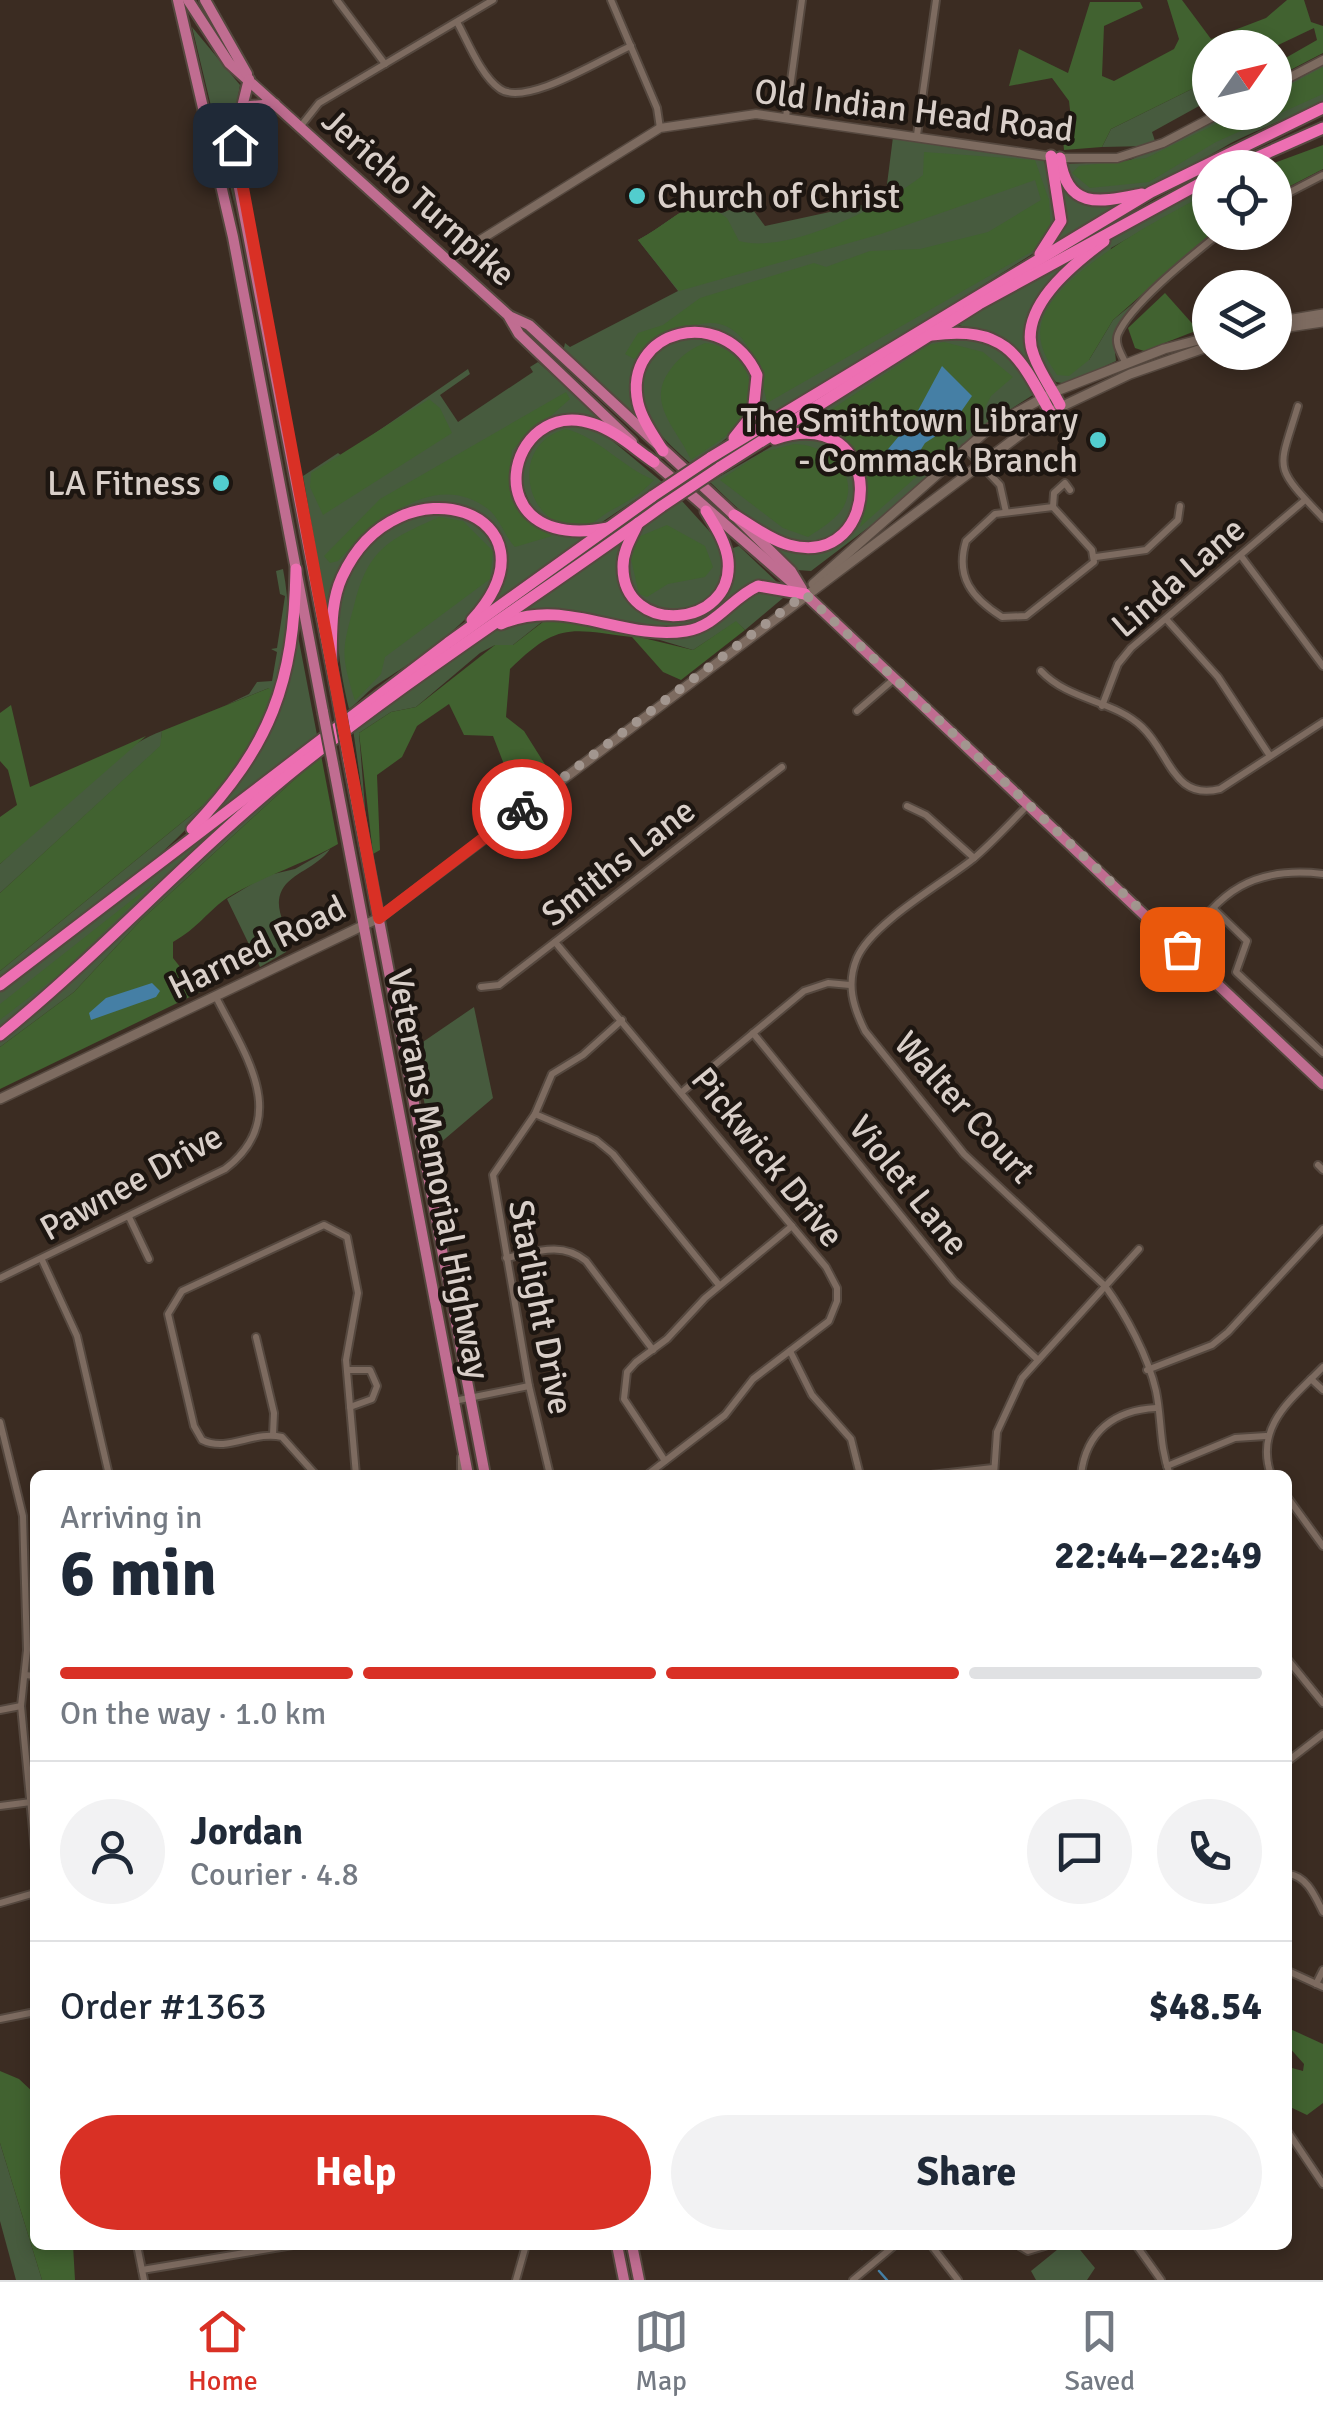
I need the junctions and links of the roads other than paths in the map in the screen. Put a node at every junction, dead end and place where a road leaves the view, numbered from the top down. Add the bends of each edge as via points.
1 (178, 0) edge
2 (188, 0) edge
3 (202, 0) edge
4 (337, 0) edge
5 (493, 0) edge
6 (612, 0) edge
7 (802, 0) edge
8 (936, 0) edge
9 (456, 22) junction
10 (631, 46) junction
11 (1323, 60) edge
12 (386, 64) junction
13 (1292, 76) edge
14 (249, 80) junction
15 (275, 104) junction
16 (1323, 108) edge
17 (786, 116) junction
18 (238, 119) junction
19 (300, 126) junction
20 (1192, 127) edge
21 (660, 128) junction
22 (1323, 128) edge
23 (917, 135) junction
24 (1274, 150) edge
25 (1056, 157) junction
26 (1323, 175) edge
27 (1192, 187) edge
28 (1292, 191) edge
29 (1151, 192) junction
30 (1137, 215) junction
31 (1201, 250) edge
32 (448, 260) junction
33 (1030, 263) junction
34 (1323, 314) edge
35 (508, 316) junction
36 (1292, 319) edge
37 (1323, 322) edge
38 (1292, 327) edge
39 (928, 336) junction
40 (1192, 343) edge
41 (1192, 353) edge
42 (1126, 364) junction
43 (1048, 394) junction
44 (1298, 406) dead end
45 (1055, 408) junction
46 (965, 447) junction
47 (724, 448) junction
48 (752, 448) junction
49 (663, 451) junction
50 (654, 462) junction
51 (980, 462) junction
52 (1070, 490) dead end
53 (1306, 500) junction
54 (658, 501) junction
55 (1180, 506) dead end
56 (1053, 507) junction
57 (706, 510) junction
58 (1006, 512) junction
59 (734, 515) junction
60 (1323, 517) edge
61 (638, 522) junction
62 (612, 527) junction
63 (1241, 556) junction
64 (1096, 557) junction
65 (296, 569) junction
66 (805, 594) junction
67 (1166, 619) junction
68 (484, 632) junction
69 (448, 643) junction
70 (331, 661) junction
71 (1323, 666) edge
72 (1041, 671) dead end
73 (894, 680) junction
74 (1102, 706) junction
75 (858, 711) dead end
76 (1323, 722) edge
77 (1270, 756) junction
78 (782, 766) dead end
79 (1028, 804) junction
80 (906, 806) dead end
81 (169, 855) junction
82 (974, 858) junction
83 (1323, 874) edge
84 (1215, 910) junction
85 (379, 918) junction
86 (364, 926) junction
87 (555, 942) junction
88 (1182, 949) junction
89 (0, 985) edge
90 (850, 985) junction
91 (481, 987) dead end
92 (216, 997) junction
93 (622, 1020) junction
94 (753, 1033) junction
95 (0, 1035) edge
96 (1323, 1053) edge
97 (1323, 1084) edge
98 (682, 1092) junction
99 (0, 1099) edge
100 (535, 1114) junction
101 (129, 1217) junction
102 (792, 1226) junction
103 (1323, 1229) edge
104 (1139, 1249) dead end
105 (506, 1258) junction
106 (149, 1259) dead end
107 (42, 1260) junction
108 (0, 1278) edge
109 (719, 1285) junction
110 (1105, 1286) junction
111 (256, 1337) dead end
112 (653, 1350) junction
113 (790, 1351) junction
114 (1038, 1359) junction
115 (1323, 1367) edge
116 (347, 1370) junction
117 (1147, 1370) junction
118 (1312, 1379) junction
119 (529, 1386) junction
120 (1323, 1390) edge
121 (470, 1398) junction
122 (453, 1401) junction
123 (350, 1408) junction
124 (1156, 1408) junction
125 (0, 1422) edge
126 (272, 1435) junction
127 (1266, 1436) junction
128 (665, 1461) junction
129 (1167, 1466) junction
130 (109, 1470) edge
131 (308, 1470) edge
132 (356, 1470) edge
133 (463, 1470) edge
134 (484, 1470) edge
135 (549, 1470) edge
136 (653, 1470) edge
137 (859, 1470) edge
138 (994, 1470) edge
139 (1081, 1470) edge
140 (1168, 1470) edge
141 (1270, 1470) edge
142 (1292, 1503) edge
143 (1323, 1546) edge
144 (1292, 1665) edge
145 (25, 1675) junction
146 (30, 1676) edge
147 (1323, 1703) edge
148 (21, 1706) junction
149 (0, 1710) edge
150 (1323, 1734) edge
151 (1292, 1758) edge
152 (30, 1792) edge
153 (30, 1802) edge
154 (0, 1806) edge
155 (1292, 1874) edge
156 (30, 1894) edge
157 (0, 1903) edge
158 (1323, 1912) edge
159 (1323, 1970) edge
160 (1292, 1973) edge
161 (1320, 1986) edge
162 (30, 2013) edge
163 (0, 2018) edge
164 (1292, 2138) edge
165 (1323, 2184) edge
166 (138, 2250) edge
167 (263, 2250) edge
168 (525, 2250) edge
169 (619, 2250) edge
170 (633, 2250) edge
171 (889, 2250) edge
172 (935, 2250) edge
173 (1140, 2250) edge
174 (142, 2270) junction
175 (144, 2280) edge
176 (516, 2280) edge
177 (624, 2280) edge
178 (639, 2280) edge
179 (853, 2280) edge
180 (958, 2280) edge
181 (1161, 2280) edge

1 - 65 main road, Veterans Memorial Highway via 233,237
2 - 14 main road, Jericho Turnpike
3 - 14 main road, Jericho Turnpike
4 - 12 street
5 - 9 street
6 - 10 street
7 - 17 street
8 - 23 street
9 - 10 street via 497,88 514,96 535,93
9 - 12 street
10 - 21 street
11 - 13 street
12 - 19 street via 319,103
14 - 15 main road, Jericho Turnpike
14 - 18 main road, Veterans Memorial Highway
15 - 18 main road via 250,106
15 - 19 main road, Jericho Turnpike
16 - 29 highway
17 - 21 street, Old Indian Head Road
17 - 23 street, Old Indian Head Road
18 - 70 main road, Veterans Memorial Highway via 240,188
19 - 32 main road, Jericho Turnpike
20 - 25 street, Old Indian Head Road via 1117,158
21 - 32 street, Old Indian Head Road
22 - 24 highway
23 - 25 street, Old Indian Head Road
25 - 29 highway via 1079,196 1108,200
25 - 33 highway via 1062,221
26 - 28 street
27 - 30 highway
29 - 33 highway
30 - 39 highway
30 - 43 highway via 1076,262 1034,317 1029,338
31 - 42 street via 1154,290 1118,334
32 - 35 main road, Jericho Turnpike
33 - 47 highway
34 - 36 main road
35 - 49 main road, Jericho Turnpike via 529,325
35 - 50 main road, Jericho Turnpike
37 - 38 main road
39 - 43 highway via 962,332 1002,343
39 - 48 highway
40 - 42 main road
41 - 45 main road
42 - 43 main road
43 - 45 highway
43 - 46 main road
44 - 53 street via 1282,462
45 - 51 main road
46 - 51 street
46 - 66 main road
47 - 49 highway via 753,414 756,376 732,341 703,330 670,337 638,376 638,404
47 - 54 highway, bridge
48 - 54 highway, bridge
48 - 59 highway via 792,434 832,440 857,466 861,502 844,532 810,547 786,545
49 - 59 main road, Jericho Turnpike
50 - 57 main road, Jericho Turnpike
50 - 62 highway via 582,420 557,422 524,448 518,490 538,522 560,533
51 - 58 street via 1000,485
51 - 66 main road
52 - 56 street via 1065,483 1054,493
53 - 60 street
53 - 63 street, Linda Lane
54 - 61 highway
54 - 62 highway
55 - 64 street via 1178,520 1146,550
56 - 58 street
56 - 64 street
57 - 61 highway via 728,569 716,598 682,618 650,612 626,586 624,555
57 - 66 main road, Jericho Turnpike
58 - 64 street via 971,533 963,552 966,587 1002,617 1018,619 1046,603
59 - 66 main road, Jericho Turnpike
61 - 68 highway
62 - 69 highway
63 - 67 street, Linda Lane
63 - 71 street
65 - 81 highway via 290,660 270,723 246,768
65 - 86 main road, Veterans Memorial Highway, bridge
66 - 68 highway via 758,586 708,624 682,632 553,612
66 - 73 main road, Jericho Turnpike
66 - 85 main road, Harned Road
67 - 74 street, Linda Lane via 1118,664
67 - 77 street via 1218,677
68 - 95 highway via 291,773
69 - 70 highway via 494,595 501,561 478,519 438,506 391,522 360,550 335,598
69 - 81 highway
70 - 85 main road, Veterans Memorial Highway, bridge
72 - 74 street via 1058,689
73 - 75 street
73 - 79 main road, Jericho Turnpike
74 - 77 street via 1139,724 1188,789 1220,789
76 - 77 street
78 - 87 street, Smiths Lane
79 - 82 street
79 - 88 main road, Jericho Turnpike
80 - 82 street
81 - 89 highway
82 - 90 street via 874,935 858,956
83 - 84 street via 1257,875
84 - 88 street
84 - 96 street via 1247,942 1236,972
85 - 86 main road, Harned Road
85 - 121 main road, Veterans Memorial Highway
86 - 92 main road, Harned Road
86 - 122 main road, Veterans Memorial Highway
87 - 91 street, Smiths Lane via 499,985
87 - 93 street, Pickwick Drive
88 - 97 main road, Jericho Turnpike
90 - 94 street via 804,991
90 - 110 street, Walter Court via 865,1031 964,1154
92 - 99 main road, Harned Road
92 - 101 street, Pawnee Drive via 258,1084 252,1141 224,1169
93 - 98 street, Pickwick Drive
93 - 100 street, Starlight Drive via 552,1074
94 - 98 street
94 - 114 street, Violet Lane via 954,1281
98 - 102 street, Pickwick Drive
100 - 105 street, Starlight Drive via 493,1175
100 - 109 street via 613,1154
101 - 106 street
101 - 107 street, Pawnee Drive
102 - 109 street
102 - 113 street, Pickwick Drive via 833,1278 837,1301 828,1322
103 - 117 street via 1212,1345
104 - 110 street
105 - 112 street via 561,1248 574,1252
105 - 119 street, Starlight Drive
107 - 108 street, Pawnee Drive
107 - 130 street via 77,1336
109 - 112 street
110 - 114 street
110 - 117 street, Walter Court
111 - 126 street via 274,1413
112 - 128 street via 628,1372 624,1399
113 - 128 street, Pickwick Drive via 752,1379 725,1415
113 - 137 street via 812,1395 851,1439
114 - 138 street via 1010,1398 997,1432
115 - 118 street
116 - 123 street
116 - 123 street via 370,1370 378,1386 372,1399
116 - 126 street via 358,1293 350,1243 335,1227 312,1229 176,1295 168,1322 198,1434 215,1445
117 - 124 street, Walter Court
118 - 120 street
118 - 127 street
119 - 121 street
119 - 135 street, Starlight Drive
121 - 122 street
121 - 134 main road, Veterans Memorial Highway
122 - 133 main road, Veterans Memorial Highway
123 - 132 street
124 - 129 street, Walter Court
124 - 139 street via 1132,1410 1102,1425
125 - 145 street via 23,1516
126 - 131 street via 290,1442
127 - 129 street via 1235,1438
127 - 141 street
128 - 136 street, Pickwick Drive
129 - 140 street, Walter Court
142 - 143 street
144 - 147 street
145 - 146 street
145 - 148 street
148 - 149 street
148 - 152 street
150 - 151 street
153 - 154 street
155 - 158 street via 1312,1890
156 - 157 street
159 - 161 street
160 - 161 street
162 - 163 street
164 - 165 street
166 - 174 street
167 - 174 street
168 - 176 street
169 - 177 main road
170 - 178 main road
171 - 179 street
172 - 180 street
173 - 181 street
174 - 175 street

